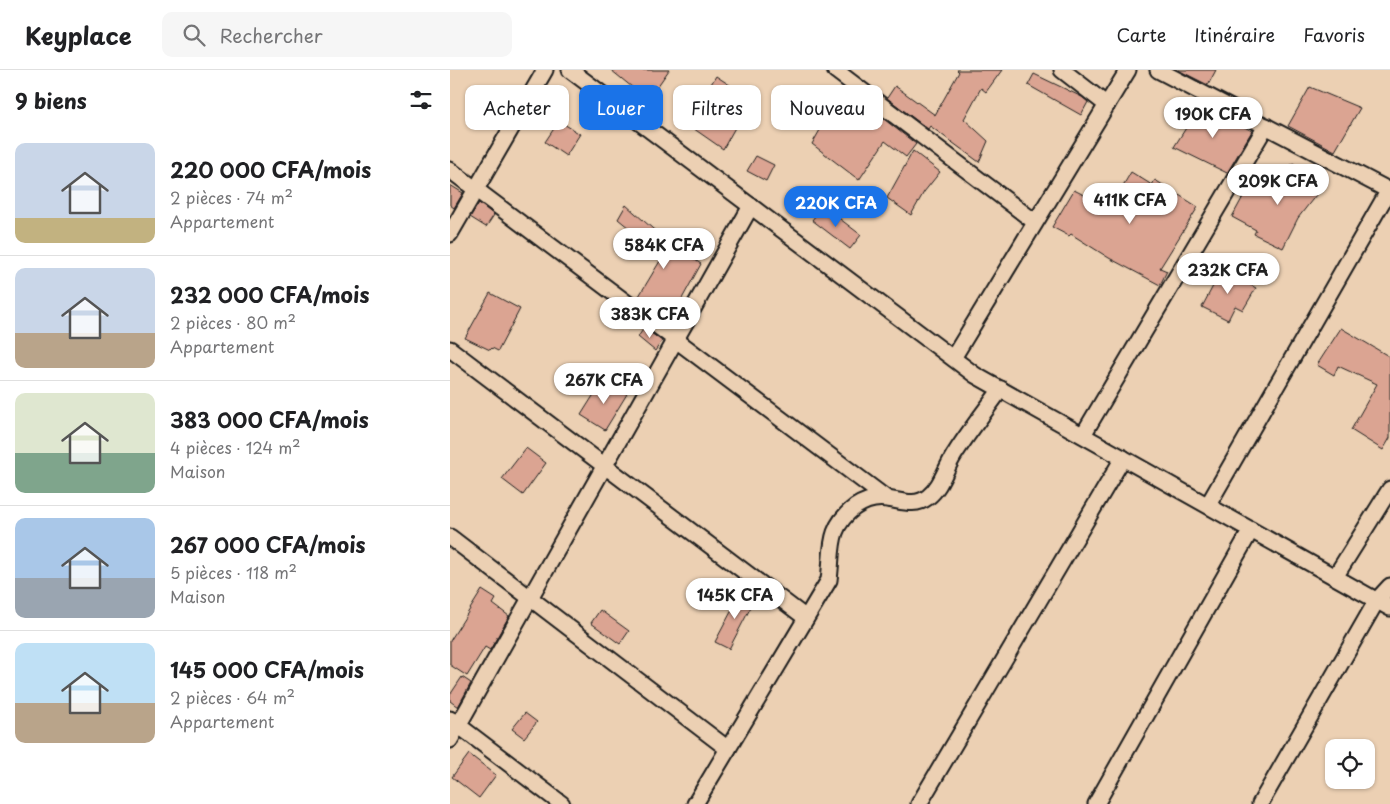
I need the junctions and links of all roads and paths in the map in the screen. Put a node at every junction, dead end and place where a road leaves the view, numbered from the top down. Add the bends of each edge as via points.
1 (545, 70) edge
2 (570, 70) edge
3 (834, 70) edge
4 (1062, 70) edge
5 (1128, 70) edge
6 (1158, 70) edge
7 (1107, 105) junction
8 (1266, 126) junction
9 (450, 170) edge
10 (476, 190) junction
11 (1390, 191) edge
12 (751, 206) junction
13 (1035, 222) junction
14 (450, 234) edge
15 (676, 340) junction
16 (450, 349) edge
17 (953, 358) junction
18 (1001, 389) junction
19 (1083, 435) junction
20 (1123, 458) junction
21 (605, 466) junction
22 (1390, 489) edge
23 (886, 498) junction
24 (1208, 505) junction
25 (1251, 530) junction
26 (450, 537) edge
27 (1336, 577) junction
28 (1390, 586) edge
29 (530, 598) junction
30 (1383, 604) edge
31 (806, 618) junction
32 (454, 722) edge
33 (450, 740) edge
34 (728, 749) junction
35 (703, 802) edge
36 (562, 804) edge
37 (919, 804) edge
38 (1096, 804) edge
39 (1260, 804) edge

1 - 10 street
2 - 12 street
3 - 13 street
4 - 7 street
5 - 7 street
6 - 8 street
7 - 13 street
8 - 11 street
8 - 19 street
9 - 10 street
10 - 14 street
10 - 15 street
11 - 24 street
12 - 15 street
12 - 17 street
13 - 17 street
15 - 21 street
15 - 23 street
16 - 21 street
17 - 18 street
18 - 19 street
18 - 23 street via 955,453 936,489 913,503
19 - 20 street
20 - 24 street
20 - 37 street
21 - 29 street
21 - 31 street
22 - 27 street
23 - 31 street via 860,504 843,516 830,551 828,580
24 - 25 street
25 - 27 street
25 - 38 street
26 - 29 street
27 - 30 street
28 - 30 street
29 - 32 street
29 - 34 street
30 - 39 street
31 - 34 street
32 - 33 street
32 - 36 street
34 - 35 street

